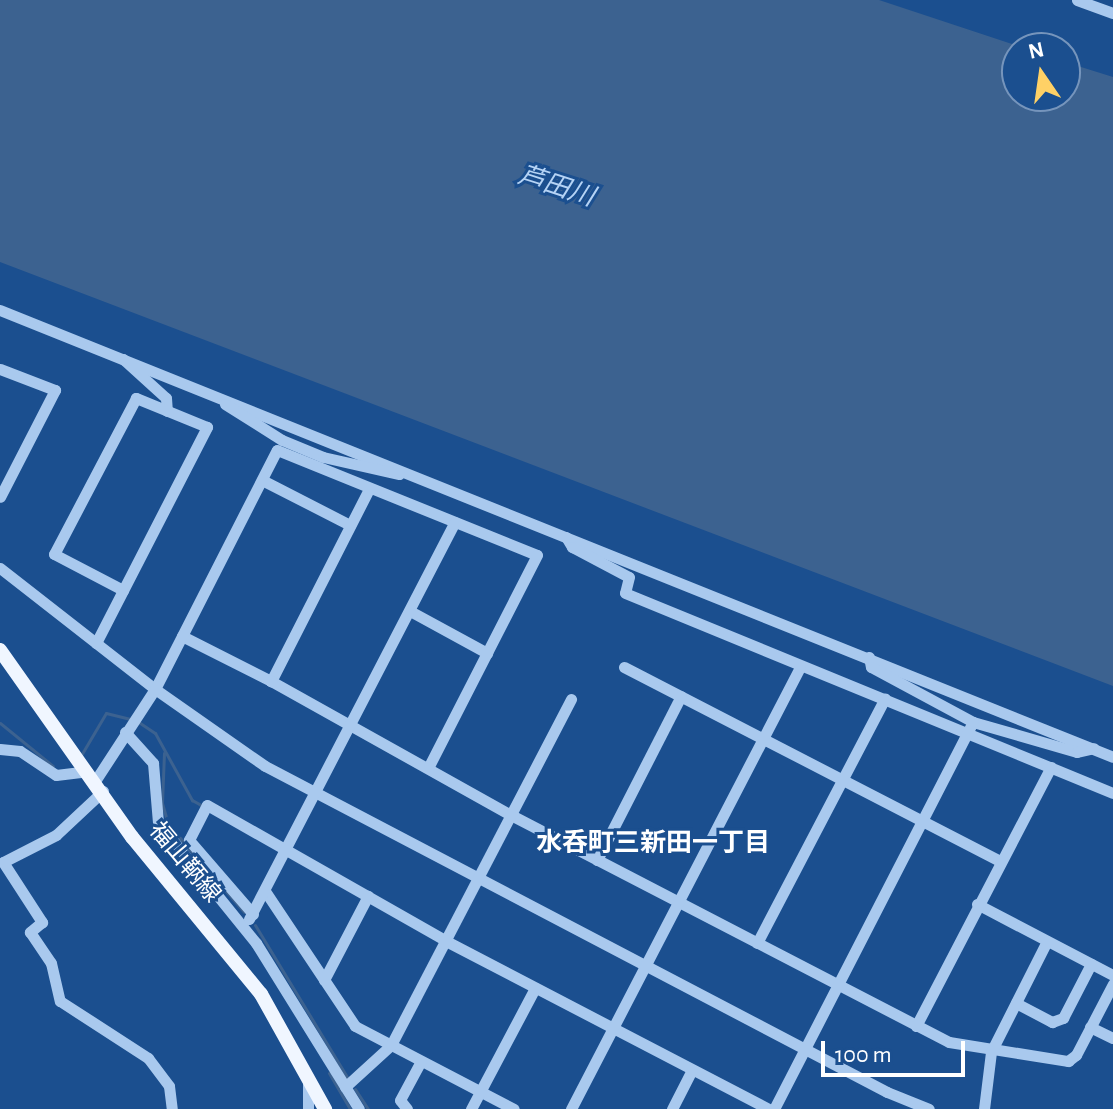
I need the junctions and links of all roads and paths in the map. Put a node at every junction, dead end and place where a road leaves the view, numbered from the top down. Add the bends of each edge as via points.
1 (1077, 0) edge
2 (1113, 13) edge
3 (0, 310) edge
4 (123, 358) junction
5 (0, 369) edge
6 (219, 397) junction
7 (167, 411) junction
8 (280, 445) junction
9 (407, 473) junction
10 (5, 474) edge
11 (262, 480) junction
12 (369, 489) junction
13 (0, 497) edge
14 (455, 522) junction
15 (350, 525) junction
16 (565, 536) junction
17 (0, 568) edge
18 (123, 590) junction
19 (410, 611) junction
20 (182, 636) junction
21 (96, 643) junction
22 (0, 650) edge
23 (487, 653) junction
24 (869, 657) junction
25 (624, 667) dead end
26 (800, 668) junction
27 (271, 681) junction
28 (155, 689) junction
29 (681, 696) junction
30 (885, 698) junction
31 (571, 699) dead end
32 (130, 724) junction
33 (351, 726) junction
34 (970, 727) junction
35 (763, 739) junction
36 (1094, 748) junction
37 (0, 749) edge
38 (1113, 757) edge
39 (429, 766) junction
40 (1051, 767) junction
41 (89, 773) junction
42 (842, 779) junction
43 (1113, 793) edge
44 (316, 794) junction
45 (511, 815) junction
46 (924, 822) junction
47 (287, 850) junction
48 (597, 860) junction
49 (1000, 861) junction
50 (479, 879) junction
51 (265, 891) junction
52 (368, 896) junction
53 (224, 900) junction
54 (678, 903) junction
55 (977, 904) junction
56 (251, 918) junction
57 (446, 941) junction
58 (1047, 941) junction
59 (256, 943) junction
60 (757, 943) junction
61 (1091, 964) junction
62 (646, 966) junction
63 (1113, 975) edge
64 (324, 980) junction
65 (1113, 984) edge
66 (838, 987) junction
67 (535, 988) junction
68 (1016, 1003) junction
69 (916, 1026) junction
70 (1090, 1027) junction
71 (613, 1029) junction
72 (1113, 1038) edge
73 (391, 1045) junction
74 (804, 1048) junction
75 (991, 1052) junction
76 (421, 1061) junction
77 (692, 1070) junction
78 (308, 1081) junction
79 (345, 1087) junction
80 (480, 1091) junction
81 (172, 1109) edge
82 (308, 1109) edge
83 (325, 1109) edge
84 (359, 1109) edge
85 (407, 1109) edge
86 (471, 1109) edge
87 (514, 1109) edge
88 (571, 1109) edge
89 (672, 1109) edge
90 (771, 1109) edge
91 (929, 1109) edge
92 (984, 1109) edge

1 - 2 street
3 - 4 street
4 - 6 street
4 - 7 street via 166,398
5 - 10 street via 55,390
6 - 8 street
6 - 9 street
7 - 18 street via 207,427
7 - 18 street via 136,398 54,554
8 - 9 street via 391,474
8 - 11 street
8 - 12 street
9 - 16 street
10 - 13 street
11 - 15 street
11 - 20 street
12 - 14 street
12 - 15 street
14 - 19 street
14 - 23 street via 537,555
15 - 27 street
16 - 24 street
16 - 26 street via 572,547 629,577 625,593
17 - 21 street
18 - 21 street
19 - 23 street
19 - 33 street
20 - 27 street
20 - 28 street
21 - 28 street
22 - 41 main road, 福山鞆線
23 - 39 street
24 - 34 street via 871,667
24 - 36 street
25 - 29 street
26 - 30 street
26 - 35 street
27 - 33 street
28 - 32 street
28 - 44 street via 234,747
29 - 35 street
29 - 48 street
30 - 34 street
30 - 42 street
31 - 45 street
32 - 41 street
32 - 53 street via 153,763 158,822
33 - 39 street
33 - 44 street
34 - 36 street via 1077,752
34 - 40 street
34 - 46 street
35 - 42 street
35 - 54 street
36 - 38 street
37 - 41 street via 20,751 56,775
39 - 45 street
40 - 43 street
40 - 49 street
41 - 78 main road, 福山鞆線 via 132,837 261,994
41 - 81 street via 56,835 3,862 42,922 30,932 51,963 60,1001 148,1058 169,1086
42 - 46 street
42 - 60 street
44 - 47 street
44 - 50 street
45 - 48 street
45 - 50 street
46 - 49 street
46 - 66 street
47 - 51 street
47 - 52 street
47 - 56 street via 207,805 189,840
48 - 54 street
49 - 55 street
50 - 57 street
50 - 62 street
51 - 56 street
51 - 64 street
52 - 57 street
52 - 64 street
53 - 56 street
53 - 59 street
54 - 60 street
54 - 62 street
55 - 58 street
55 - 69 street
56 - 59 street
57 - 67 street
57 - 73 street
58 - 61 street
58 - 68 street
59 - 79 street
60 - 66 street
61 - 63 street
61 - 68 street via 1063,1018 1052,1022
62 - 71 street
62 - 74 street
64 - 73 street via 355,1026
65 - 70 street
66 - 69 street
66 - 74 street
67 - 71 street
67 - 80 street
68 - 75 street
69 - 75 street via 949,1042
70 - 72 street
70 - 75 street via 1068,1061
71 - 77 street
71 - 88 street
73 - 76 street
73 - 79 street
74 - 90 street
74 - 91 street
75 - 92 street
76 - 80 street
76 - 85 street via 400,1100
77 - 89 street
77 - 90 street
78 - 82 street
78 - 83 main road, 福山鞆線
79 - 84 street
80 - 86 street
80 - 87 street

